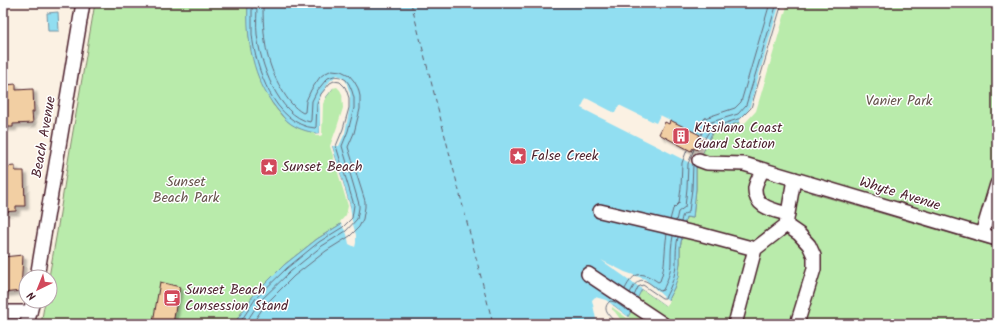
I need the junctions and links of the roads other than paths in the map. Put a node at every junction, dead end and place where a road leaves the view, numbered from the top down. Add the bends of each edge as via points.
1 (83, 3) edge
2 (699, 160) dead end
3 (763, 170) junction
4 (794, 179) junction
5 (997, 184) edge
6 (600, 211) dead end
7 (786, 220) junction
8 (982, 234) junction
9 (997, 239) edge
10 (755, 249) junction
11 (38, 269) edge
12 (588, 274) dead end
13 (3, 312) edge
14 (30, 312) edge
15 (663, 324) edge
16 (735, 324) edge
17 (797, 324) edge

1 - 11 street, Beach Avenue
2 - 3 street, Whyte Avenue via 707,164 744,164
3 - 4 street, Whyte Avenue
3 - 7 street via 755,186 756,197 763,206
4 - 7 street
4 - 8 street, Whyte Avenue
5 - 8 street
6 - 10 street
7 - 10 street
7 - 17 street via 809,244 814,256 814,269
8 - 9 street, Whyte Avenue
10 - 16 street
12 - 15 street
13 - 14 street

